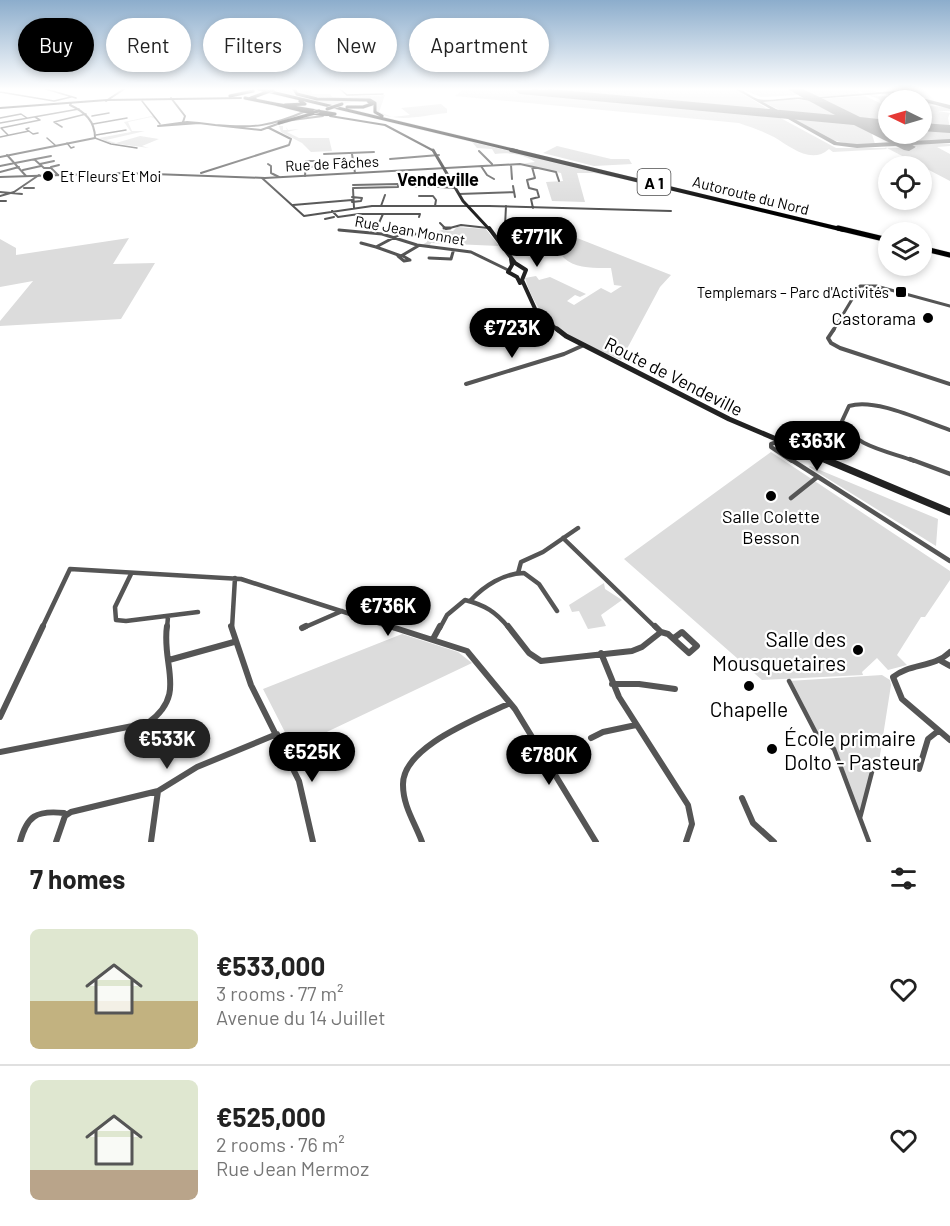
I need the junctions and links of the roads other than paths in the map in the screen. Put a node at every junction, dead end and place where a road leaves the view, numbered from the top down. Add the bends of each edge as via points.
1 (1, 128) edge
2 (94, 128) edge
3 (256, 128) edge
4 (266, 128) edge
5 (271, 128) edge
6 (392, 128) edge
7 (397, 128) edge
8 (422, 128) edge
9 (430, 128) edge
10 (126, 130) dead end
11 (262, 130) junction
12 (278, 132) junction
13 (38, 134) dead end
14 (405, 134) junction
15 (8, 135) junction
16 (0, 136) edge
17 (95, 136) junction
18 (47, 138) dead end
19 (67, 143) junction
20 (55, 145) junction
21 (74, 147) dead end
22 (137, 148) dead end
23 (374, 152) dead end
24 (479, 152) dead end
25 (324, 154) dead end
26 (352, 154) junction
27 (7, 155) junction
28 (439, 155) junction
29 (51, 156) dead end
30 (0, 157) edge
31 (390, 159) dead end
32 (33, 160) junction
33 (54, 161) dead end
34 (15, 163) junction
35 (268, 164) dead end
36 (40, 165) junction
37 (59, 165) dead end
38 (481, 165) junction
39 (492, 165) junction
40 (511, 165) junction
41 (0, 166) edge
42 (215, 167) junction
43 (306, 167) junction
44 (532, 167) junction
45 (50, 168) junction
46 (297, 168) dead end
47 (446, 168) junction
48 (21, 169) junction
49 (0, 172) edge
50 (355, 172) junction
51 (199, 173) junction
52 (205, 174) junction
53 (39, 175) junction
54 (58, 175) junction
55 (26, 176) junction
56 (305, 176) junction
57 (0, 177) edge
58 (279, 177) junction
59 (426, 177) dead end
60 (262, 178) junction
61 (494, 179) dead end
62 (512, 179) dead end
63 (559, 181) dead end
64 (353, 186) junction
65 (423, 186) junction
66 (513, 186) dead end
67 (414, 187) dead end
68 (20, 188) junction
69 (34, 188) dead end
70 (457, 188) junction
71 (514, 192) junction
72 (9, 193) junction
73 (0, 194) edge
74 (22, 194) dead end
75 (459, 194) junction
76 (386, 195) dead end
77 (419, 196) dead end
78 (515, 197) dead end
79 (352, 200) junction
80 (0, 201) edge
81 (6, 201) dead end
82 (293, 206) junction
83 (381, 206) junction
84 (435, 206) junction
85 (467, 206) junction
86 (506, 206) junction
87 (354, 208) junction
88 (533, 208) junction
89 (671, 211) dead end
90 (332, 212) junction
91 (383, 214) junction
92 (419, 216) dead end
93 (335, 217) junction
94 (345, 217) junction
95 (325, 219) dead end
96 (346, 221) dead end
97 (441, 223) dead end
98 (378, 225) dead end
99 (505, 226) dead end
100 (413, 227) dead end
101 (488, 228) junction
102 (339, 230) dead end
103 (406, 231) junction
104 (415, 234) dead end
105 (392, 237) junction
106 (878, 237) edge
107 (878, 237) edge
108 (361, 243) dead end
109 (419, 246) junction
110 (376, 247) junction
111 (932, 250) edge
112 (453, 252) junction
113 (950, 254) edge
114 (510, 257) junction
115 (429, 258) dead end
116 (520, 267) junction
117 (509, 269) junction
118 (524, 274) junction
119 (514, 275) junction
120 (950, 306) edge
121 (584, 345) junction
122 (466, 384) dead end
123 (950, 384) edge
124 (950, 430) edge
125 (777, 442) junction
126 (950, 474) edge
127 (816, 478) junction
128 (791, 498) dead end
129 (950, 513) edge
130 (578, 528) dead end
131 (563, 538) junction
132 (950, 561) edge
133 (518, 573) junction
134 (131, 574) junction
135 (235, 578) junction
136 (471, 600) junction
137 (343, 611) junction
138 (557, 611) dead end
139 (198, 612) dead end
140 (168, 617) junction
141 (302, 628) dead end
142 (661, 632) junction
143 (674, 638) dead end
144 (434, 639) junction
145 (235, 642) junction
146 (950, 652) edge
147 (601, 653) junction
148 (169, 660) junction
149 (941, 661) junction
150 (950, 666) edge
151 (789, 681) dead end
152 (612, 684) junction
153 (675, 689) dead end
154 (510, 703) junction
155 (0, 717) edge
156 (636, 725) junction
157 (938, 731) junction
158 (277, 734) junction
159 (591, 738) dead end
160 (950, 740) edge
161 (0, 752) edge
162 (878, 768) dead end
163 (919, 770) dead end
164 (158, 791) junction
165 (742, 798) dead end
166 (65, 816) junction
167 (859, 820) junction
168 (20, 842) edge
169 (56, 842) edge
170 (151, 842) edge
171 (313, 842) edge
172 (422, 842) edge
173 (596, 842) edge
174 (686, 842) edge
175 (774, 842) edge
176 (869, 842) edge

1 - 15 street
2 - 17 street
3 - 11 street
4 - 11 street
5 - 12 street
6 - 14 main road
7 - 14 main road
8 - 106 highway, Autoroute du Nord / A 1
9 - 107 highway, Autoroute du Nord / A 1
10 - 17 street
11 - 12 street
12 - 42 street via 292,140 270,156
13 - 15 street via 29,130
14 - 28 main road
15 - 16 street
17 - 19 street
17 - 22 street via 111,144
18 - 20 street
19 - 20 street
19 - 21 street
20 - 27 street
23 - 26 street
24 - 39 street
25 - 26 street
26 - 50 street
27 - 30 street
27 - 34 street
28 - 31 street
28 - 47 main road
29 - 32 street
32 - 34 street
32 - 36 street
33 - 36 street
34 - 41 street
34 - 48 street
35 - 58 street via 271,173
36 - 45 street
36 - 48 street
37 - 45 street
38 - 39 street
38 - 47 street
38 - 61 street
39 - 40 street
40 - 44 street
40 - 62 street
42 - 51 street
42 - 52 street
43 - 43 street via 305,161 327,160 328,165
43 - 46 street
43 - 56 street
44 - 63 street via 556,172
44 - 88 street via 535,178 527,180 539,197 531,199
45 - 54 street
47 - 50 street, Rue de Fâches
47 - 70 main road
48 - 49 street
48 - 55 street
50 - 56 street, Rue de Fâches
51 - 52 street, Rue de Fâches
51 - 54 street, Rue de Fâches
52 - 60 street, Rue de Fâches
53 - 54 street, Rue de Fâches
53 - 55 street, Rue de Fâches
53 - 68 street
55 - 57 street, Rue de Fâches
56 - 58 street, Rue de Fâches
58 - 60 street, Rue de Fâches
59 - 65 street via 420,178
60 - 82 street
64 - 64 street via 398,187 398,184
64 - 79 street
65 - 67 street
65 - 70 street
66 - 71 street
68 - 69 street
68 - 72 street
70 - 75 main road
71 - 75 street
71 - 78 street
72 - 73 street
72 - 74 street
75 - 85 main road
76 - 83 street
77 - 84 street via 434,196
79 - 82 street
79 - 87 street
80 - 81 street
82 - 90 street via 304,216
83 - 84 street
83 - 87 street
84 - 85 street
85 - 86 street
85 - 101 main road
86 - 88 street
86 - 99 street
87 - 90 street
88 - 89 street
90 - 93 street
91 - 92 street
91 - 94 street
91 - 98 street
93 - 94 street
93 - 95 street
94 - 96 street
97 - 101 street via 447,229 461,225
100 - 103 street
101 - 114 main road
102 - 105 street, Rue Jean Monnet
103 - 104 street
103 - 105 street
105 - 109 street, Rue Jean Monnet
105 - 110 street
108 - 110 street
109 - 110 street via 400,255
109 - 112 street, Rue Jean Monnet
111 - 113 highway
112 - 115 street via 451,259
112 - 117 street, Rue Jean Monnet via 472,253
114 - 116 main road
114 - 117 main road
116 - 117 main road
116 - 118 main road via 526,270
117 - 119 main road
118 - 119 main road
118 - 121 main road via 524,286 537,313
119 - 121 main road, Route de Vendeville via 532,310 552,329
120 - 123 street via 876,286 860,286 828,338 840,348
121 - 122 street
121 - 125 main road, Route de Vendeville via 731,423
121 - 129 main road, Route de Vendeville via 744,426
124 - 126 street via 865,403 849,406 842,421 847,431 860,440
125 - 127 street via 770,446
125 - 129 main road, Route de Vendeville
127 - 128 street
127 - 132 street
130 - 131 street
131 - 133 street via 521,562
131 - 142 street
133 - 136 street via 484,587
133 - 138 street via 530,576 552,599
134 - 135 street
134 - 140 street via 115,608 116,620
134 - 155 street via 70,568
135 - 137 street
135 - 145 street via 231,624
136 - 144 street via 461,601 449,613
136 - 147 street via 502,618 538,659 554,662
137 - 141 street
137 - 144 street
139 - 140 street
140 - 148 street
142 - 143 street
142 - 147 street via 634,651
144 - 154 street via 472,655
145 - 148 street
145 - 158 street via 251,685
146 - 149 street
147 - 152 street
148 - 161 street via 170,702 164,712 148,723
149 - 150 street
149 - 157 street via 893,677 902,699
151 - 167 street via 816,733 834,749
152 - 153 street
152 - 156 street
154 - 172 street via 447,736 408,763 403,794
154 - 173 street
156 - 159 street
156 - 174 street via 690,808 692,828
157 - 160 street
157 - 163 street via 928,739
158 - 164 street via 197,767
158 - 171 street via 299,782
162 - 167 street via 873,768
164 - 166 street
164 - 170 street
165 - 175 street via 753,823
166 - 168 street via 59,812 33,817
166 - 169 street
167 - 176 street

